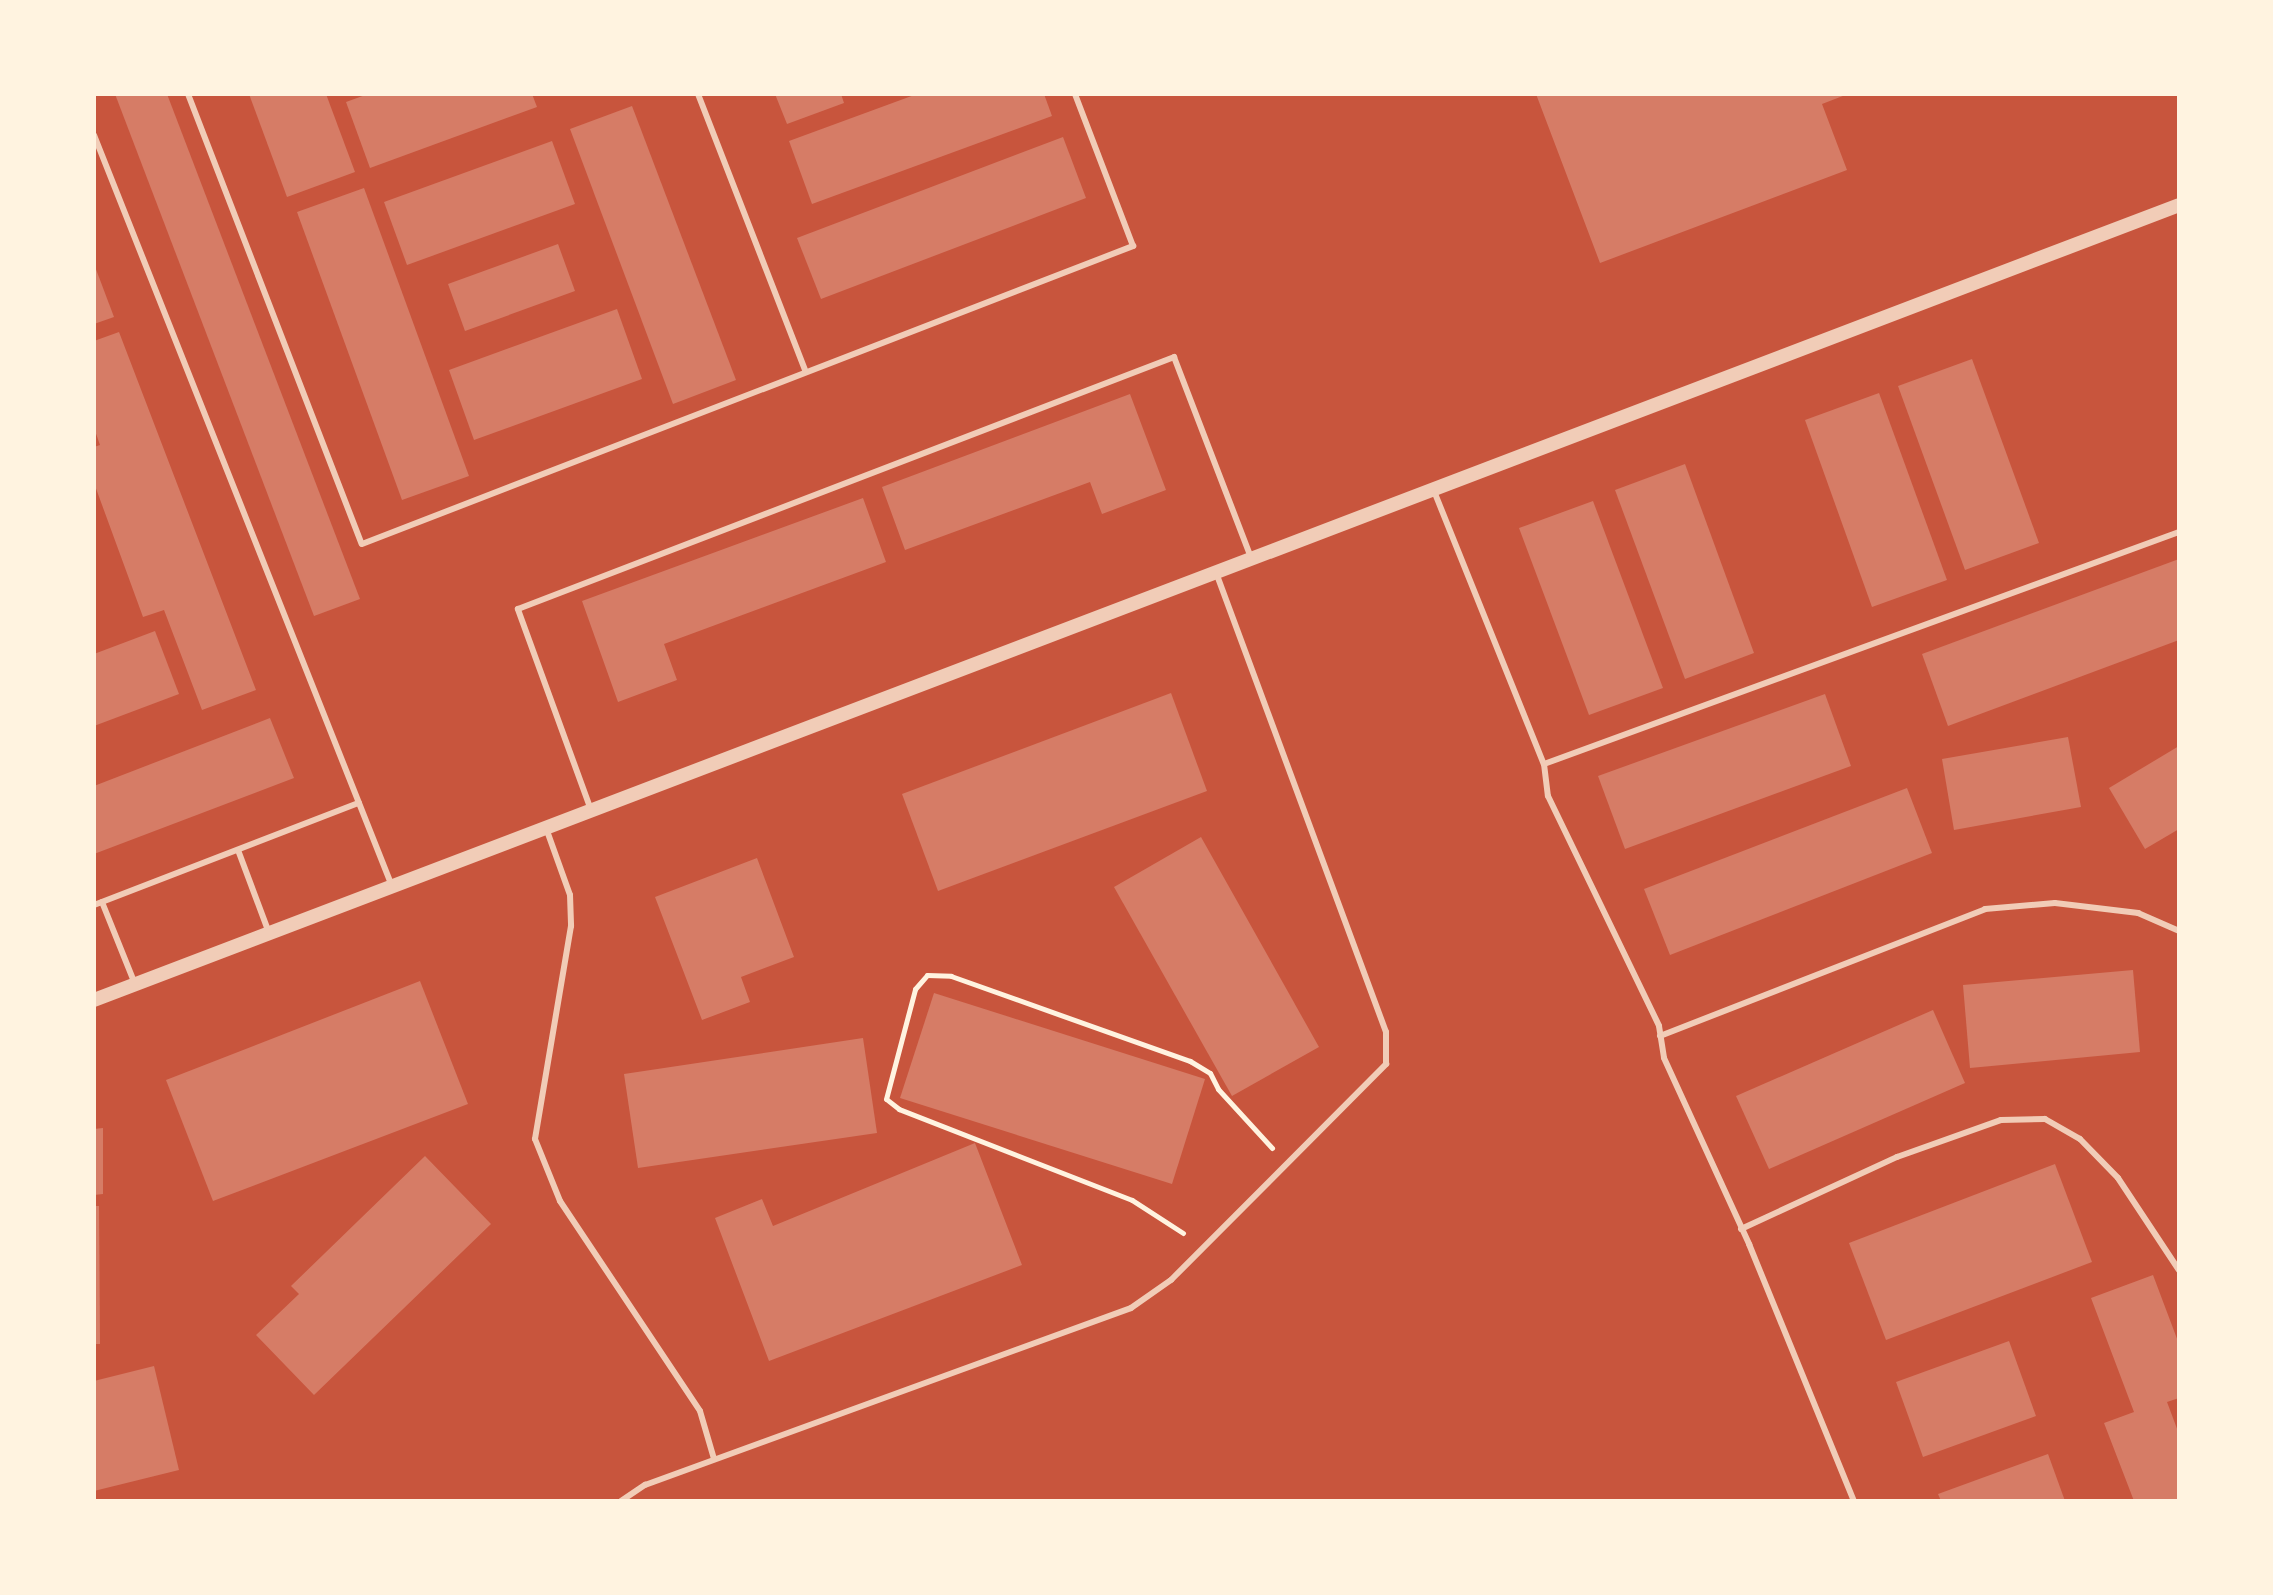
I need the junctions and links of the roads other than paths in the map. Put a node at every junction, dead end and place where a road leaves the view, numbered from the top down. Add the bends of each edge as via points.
1 (188, 94) edge
2 (698, 94) edge
3 (1075, 94) edge
4 (94, 135) edge
5 (2179, 205) edge
6 (806, 372) junction
7 (1433, 489) junction
8 (2179, 532) edge
9 (1251, 558) junction
10 (1216, 572) junction
11 (1544, 764) junction
12 (359, 803) junction
13 (591, 810) junction
14 (546, 827) junction
15 (238, 850) junction
16 (392, 886) junction
17 (102, 902) junction
18 (94, 905) edge
19 (2179, 930) edge
20 (269, 933) junction
21 (135, 984) junction
22 (94, 1000) edge
23 (1660, 1036) junction
24 (1741, 1229) junction
25 (2179, 1270) edge
26 (714, 1459) junction
27 (621, 1501) edge
28 (1854, 1501) edge

1 - 6 lane via 362,544
2 - 6 lane
3 - 6 lane via 1133,246
4 - 12 lane
5 - 7 street
7 - 9 street
7 - 11 lane
8 - 11 lane
9 - 10 street
9 - 13 lane via 1174,357 518,609
10 - 13 street
10 - 26 lane via 1386,1032 1386,1064 1171,1280 1131,1308
11 - 23 lane via 1548,796
12 - 15 lane
12 - 16 lane
13 - 14 street
14 - 16 street
14 - 26 lane via 570,895 571,926 535,1139 560,1201 700,1411
15 - 17 lane
15 - 20 lane
16 - 20 street
17 - 18 lane
17 - 21 lane
19 - 23 lane via 2138,913 2055,903 1985,909
20 - 21 street
21 - 22 street
23 - 24 lane via 1664,1058
24 - 25 lane via 1897,1157 2001,1120 2045,1119 2080,1139 2118,1178
24 - 28 lane
26 - 27 lane via 645,1485

